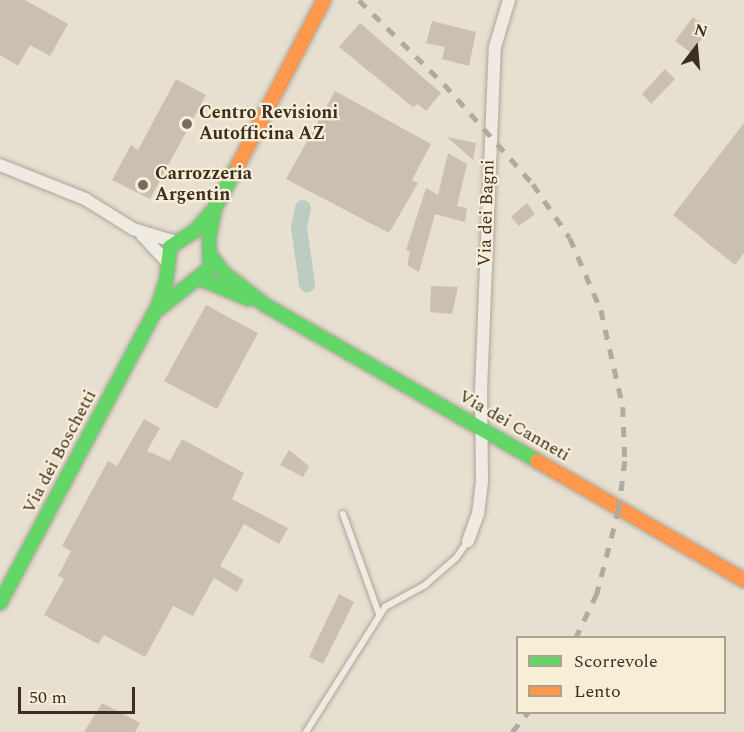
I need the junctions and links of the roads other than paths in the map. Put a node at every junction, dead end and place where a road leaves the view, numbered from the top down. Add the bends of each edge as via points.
1 (324, 0) edge
2 (509, 0) edge
3 (0, 165) edge
4 (215, 208) junction
5 (134, 229) junction
6 (181, 240) junction
7 (210, 253) junction
8 (168, 266) junction
9 (194, 280) junction
10 (265, 305) junction
11 (152, 319) junction
12 (482, 428) junction
13 (343, 514) dead end
14 (468, 541) joint
15 (744, 580) edge
16 (0, 603) edge
17 (379, 614) junction
18 (306, 732) edge

1 - 4 street, Via dei Boschetti
2 - 12 street, Via dei Bagni via 494,58
3 - 5 street via 85,199
4 - 6 street, Via dei Boschetti
4 - 7 street, Via dei Boschetti
5 - 6 street
5 - 8 street
6 - 7 street via 199,240
6 - 8 street, Via dei Boschetti
7 - 9 street, Via dei Boschetti via 210,268
7 - 10 street, Via dei Canneti via 224,273
8 - 9 street
8 - 11 street, Via dei Boschetti
9 - 10 street, Via dei Canneti
9 - 11 street, Via dei Boschetti
10 - 12 street, Via dei Canneti
11 - 16 street, Via dei Boschetti
12 - 14 street, Via dei Bagni via 478,514
12 - 15 street, Via dei Canneti
13 - 17 lane
14 - 17 lane via 456,558 425,585
17 - 18 lane

